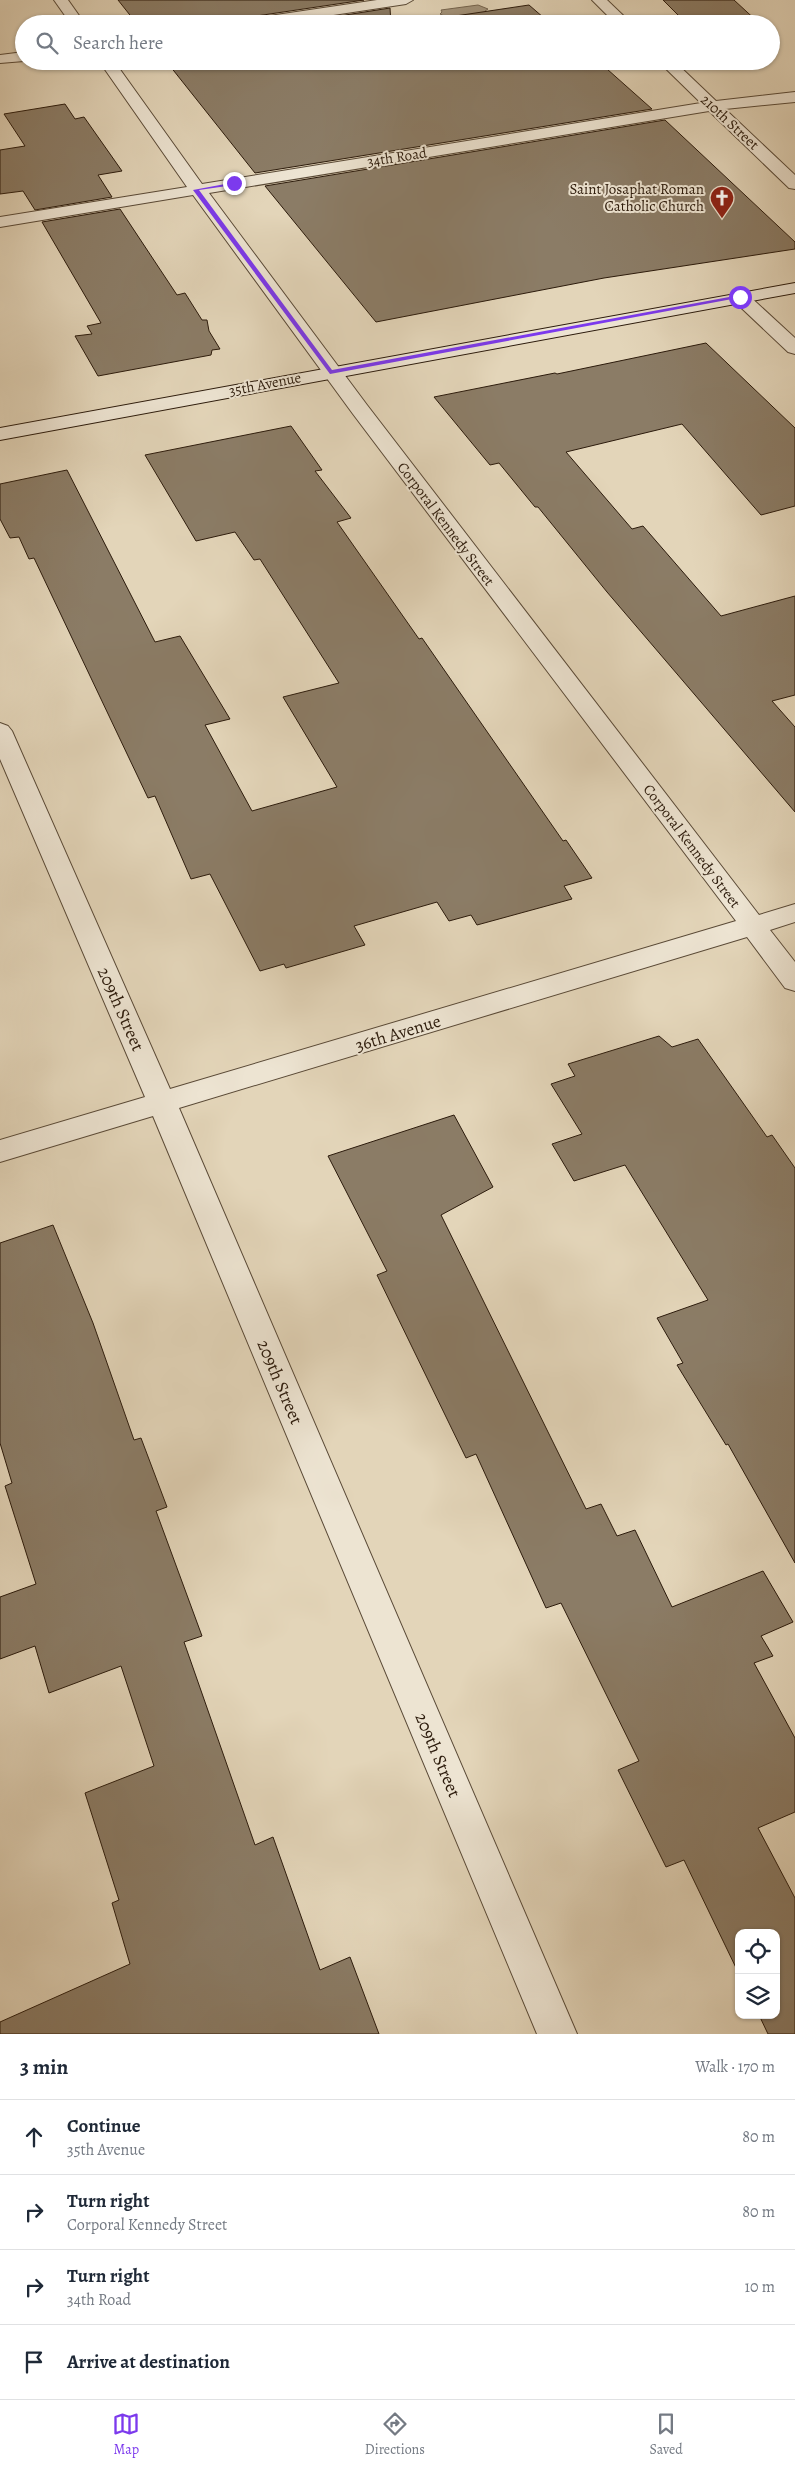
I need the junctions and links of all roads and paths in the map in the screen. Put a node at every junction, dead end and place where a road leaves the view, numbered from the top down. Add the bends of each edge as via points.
1 (61, 0) edge
2 (406, 0) edge
3 (599, 0) edge
4 (72, 15) edge
5 (304, 15) edge
6 (615, 15) edge
7 (15, 57) edge
8 (0, 59) edge
9 (112, 70) edge
10 (674, 70) edge
11 (795, 97) edge
12 (712, 106) junction
13 (795, 184) edge
14 (195, 190) junction
15 (0, 222) edge
16 (795, 288) edge
17 (740, 297) junction
18 (795, 348) edge
19 (330, 372) junction
20 (0, 434) edge
21 (0, 731) edge
22 (795, 913) edge
23 (753, 926) junction
24 (795, 981) edge
25 (162, 1103) junction
26 (0, 1151) edge
27 (557, 2034) edge

1 - 4 street
2 - 5 street
3 - 6 street
7 - 8 street
9 - 14 street, Corporal Kennedy Street
10 - 12 street, 210th Street
11 - 12 street, 34th Road
12 - 13 street, 210th Street
12 - 14 street, 34th Road
14 - 15 street, 34th Road
14 - 19 street, Corporal Kennedy Street
16 - 17 street, 35th Avenue
17 - 18 street
17 - 19 street, 35th Avenue
19 - 20 street, 35th Avenue
19 - 23 street, Corporal Kennedy Street
21 - 25 street, 209th Street
22 - 23 street, 36th Avenue
23 - 24 street, Corporal Kennedy Street
23 - 25 street, 36th Avenue
25 - 26 street, 36th Avenue
25 - 27 street, 209th Street

